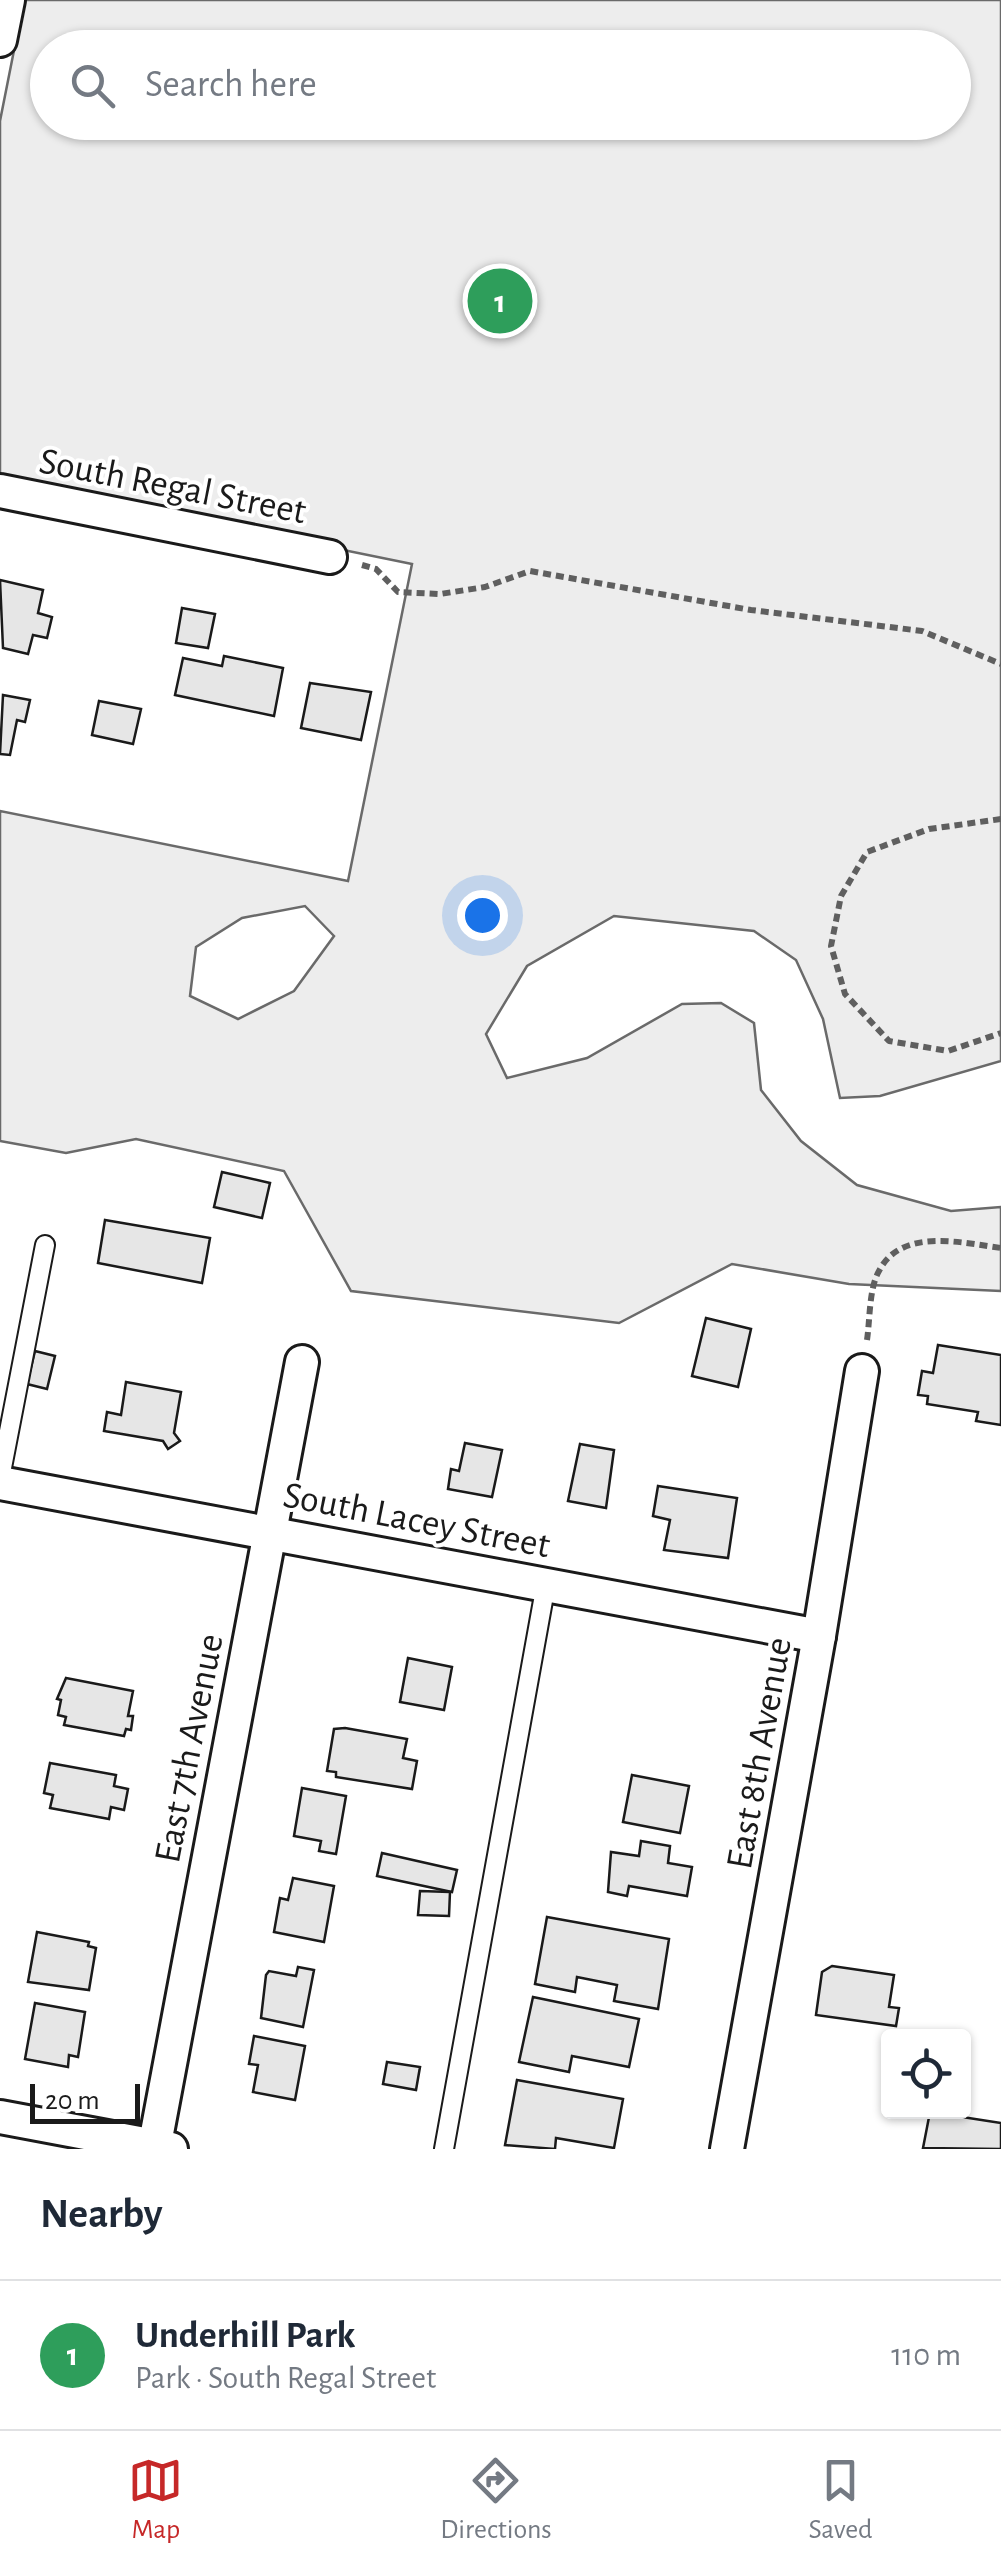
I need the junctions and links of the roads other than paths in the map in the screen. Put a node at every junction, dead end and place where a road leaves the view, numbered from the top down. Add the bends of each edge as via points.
1 (8, 0) edge
2 (0, 40) edge
3 (0, 491) edge
4 (330, 557) road end
5 (45, 1244) dead end
6 (302, 1362) dead end
7 (862, 1371) road end
8 (0, 1480) edge
9 (269, 1532) junction
10 (546, 1584) junction
11 (820, 1636) junction
12 (0, 2117) edge
13 (160, 2148) edge
14 (444, 2149) edge
15 (727, 2149) edge

1 - 2 street
3 - 4 street, South Regal Street
5 - 8 lane
6 - 9 street, East 7th Avenue
7 - 11 street, East 8th Avenue
8 - 9 street, South Lacey Street
9 - 10 street, South Lacey Street
9 - 13 street, East 7th Avenue
10 - 11 street, South Lacey Street
10 - 14 lane
11 - 15 street, East 8th Avenue
12 - 13 street

